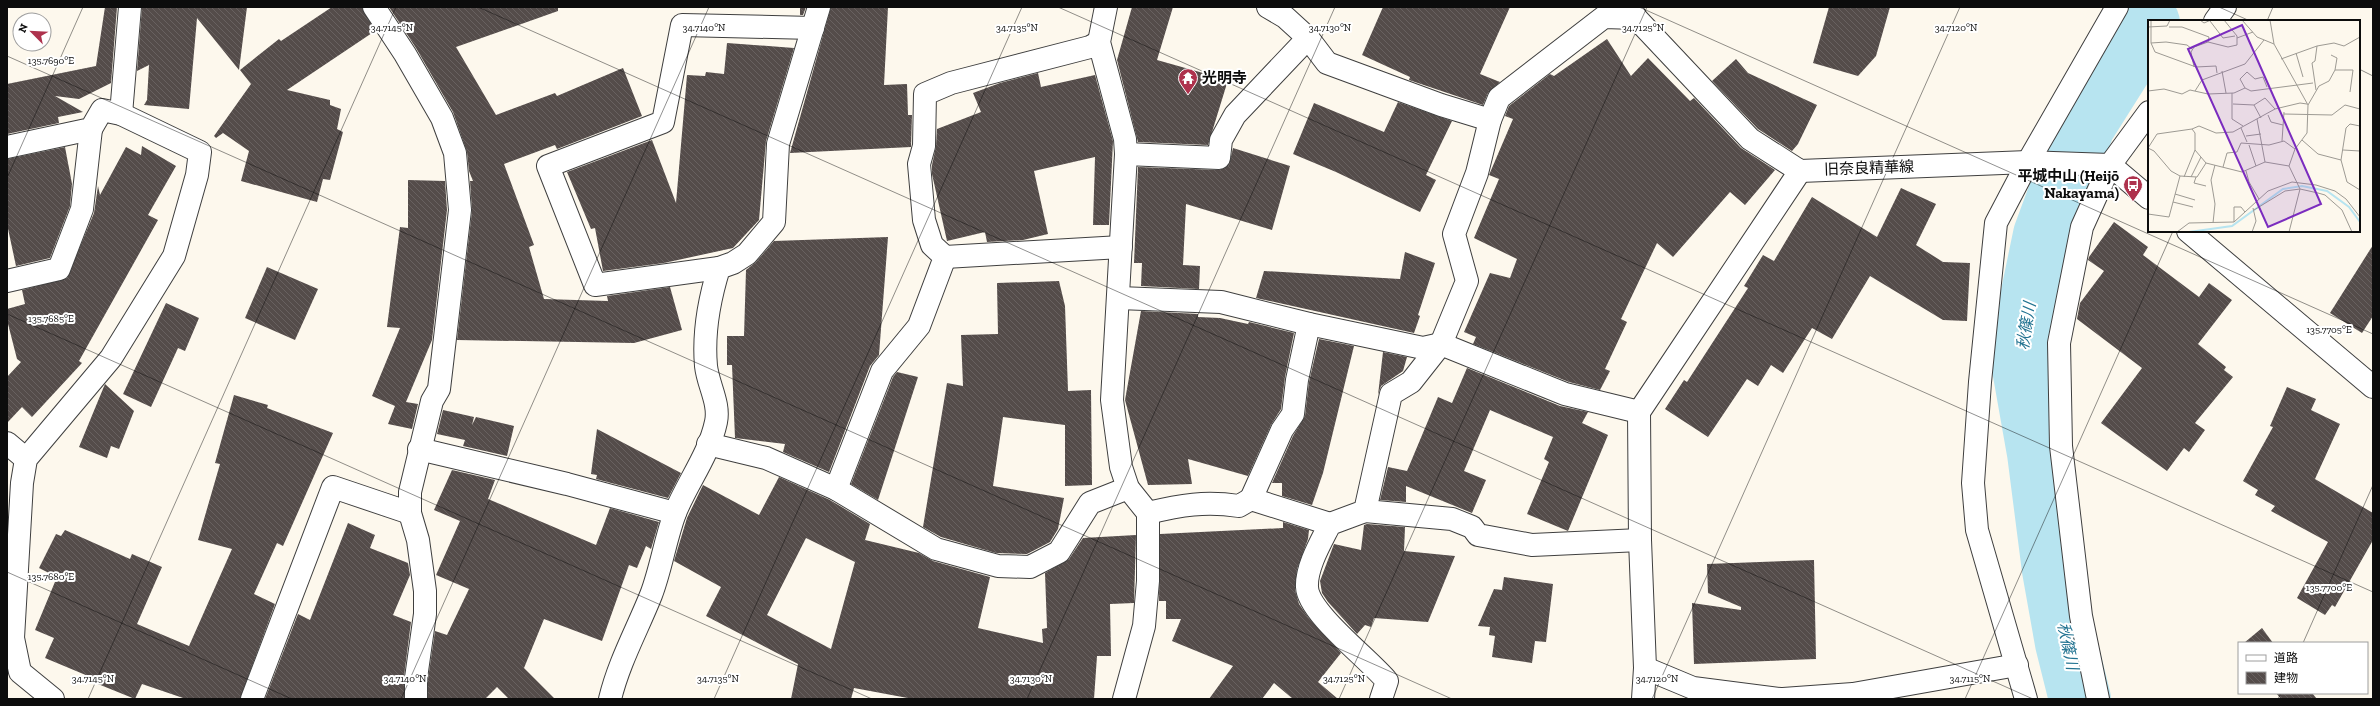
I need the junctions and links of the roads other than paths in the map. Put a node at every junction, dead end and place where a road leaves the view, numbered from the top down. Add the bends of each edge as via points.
1 (130, 7) edge
2 (374, 7) edge
3 (819, 7) edge
4 (1106, 7) edge
5 (1268, 7) edge
6 (2117, 7) edge
7 (2225, 7) edge
8 (1633, 12) edge
9 (2216, 20) edge
10 (813, 28) junction
11 (1308, 38) junction
12 (1099, 42) junction
13 (2148, 113) edge
14 (121, 114) junction
15 (1490, 120) junction
16 (91, 129) junction
17 (7, 147) edge
18 (1126, 154) junction
19 (2028, 162) junction
20 (2110, 165) junction
21 (1800, 171) junction
22 (2148, 197) edge
23 (2189, 232) edge
24 (1122, 247) junction
25 (945, 257) junction
26 (719, 268) junction
27 (7, 281) edge
28 (1119, 298) junction
29 (1309, 324) junction
30 (1441, 344) junction
31 (2373, 387) edge
32 (1639, 412) junction
33 (7, 443) edge
34 (708, 444) junction
35 (419, 449) junction
36 (26, 459) junction
37 (1128, 488) junction
38 (836, 489) junction
39 (1251, 499) junction
40 (1365, 511) junction
41 (410, 513) junction
42 (675, 513) junction
43 (1148, 513) junction
44 (1330, 524) junction
45 (1640, 540) junction
46 (2017, 665) junction
47 (1646, 668) junction
48 (13, 675) edge
49 (53, 699) edge
50 (252, 699) edge
51 (416, 699) edge
52 (610, 699) edge
53 (1124, 699) edge
54 (1381, 699) edge
55 (1643, 699) edge
56 (1781, 699) edge
57 (2026, 699) edge
58 (2098, 699) edge

1 - 14 street
2 - 35 street via 442,118 455,153 460,210 439,389 432,401
3 - 10 street
4 - 12 street
5 - 11 street via 1285,17
6 - 19 street
7 - 9 street
8 - 15 street via 1604,17 1499,98
8 - 21 street via 1750,139
10 - 26 street via 778,144 774,222 747,254
10 - 26 street via 682,25 663,122 548,166 595,285
11 - 15 street via 1327,63
11 - 18 street via 1235,115 1220,140 1219,158
12 - 18 street via 1125,139
12 - 25 street via 1090,47 951,83 925,94 924,146 919,164 924,220 932,245
13 - 20 street
14 - 16 street via 102,110
14 - 36 street via 200,152 195,182 174,256 111,358
15 - 30 street via 1477,173 1454,234 1467,281
16 - 17 street
16 - 27 street via 82,209 59,269
18 - 24 street
19 - 20 street, 旧奈良精華線
19 - 21 street, 旧奈良精華線
19 - 46 street via 1996,223 1973,483 1976,530
20 - 22 street
20 - 58 street via 2082,227 2059,343 2061,446 2081,616
21 - 32 street
23 - 31 street
24 - 25 street
24 - 28 street
25 - 38 street via 919,326 882,371
26 - 34 street via 710,300 705,336 706,367 716,406 716,422
28 - 29 street via 1221,302
28 - 37 street via 1112,400 1121,467
29 - 30 street via 1423,348
29 - 39 street via 1297,380 1293,414 1282,430
30 - 32 street via 1565,394
30 - 40 street via 1411,382 1391,394
32 - 45 street
33 - 36 street
34 - 38 street via 766,458
34 - 42 street
35 - 41 street via 410,492
35 - 42 street
36 - 48 street via 22,483
37 - 38 street via 1090,503 1059,552 1030,567 998,566 936,549
37 - 43 street
39 - 43 street via 1239,506 1189,503
39 - 44 street
40 - 44 street
40 - 45 street via 1452,519 1472,527 1478,535 1532,545
41 - 50 street via 333,487
41 - 51 street via 418,540 425,591
42 - 52 street via 651,593 616,673
43 - 53 street via 1148,581 1144,626
44 - 54 street via 1314,558 1307,587 1317,611 1374,665 1387,681
45 - 47 street
46 - 56 street via 1853,694
46 - 57 street
47 - 55 street
47 - 56 street via 1693,688
48 - 49 street

